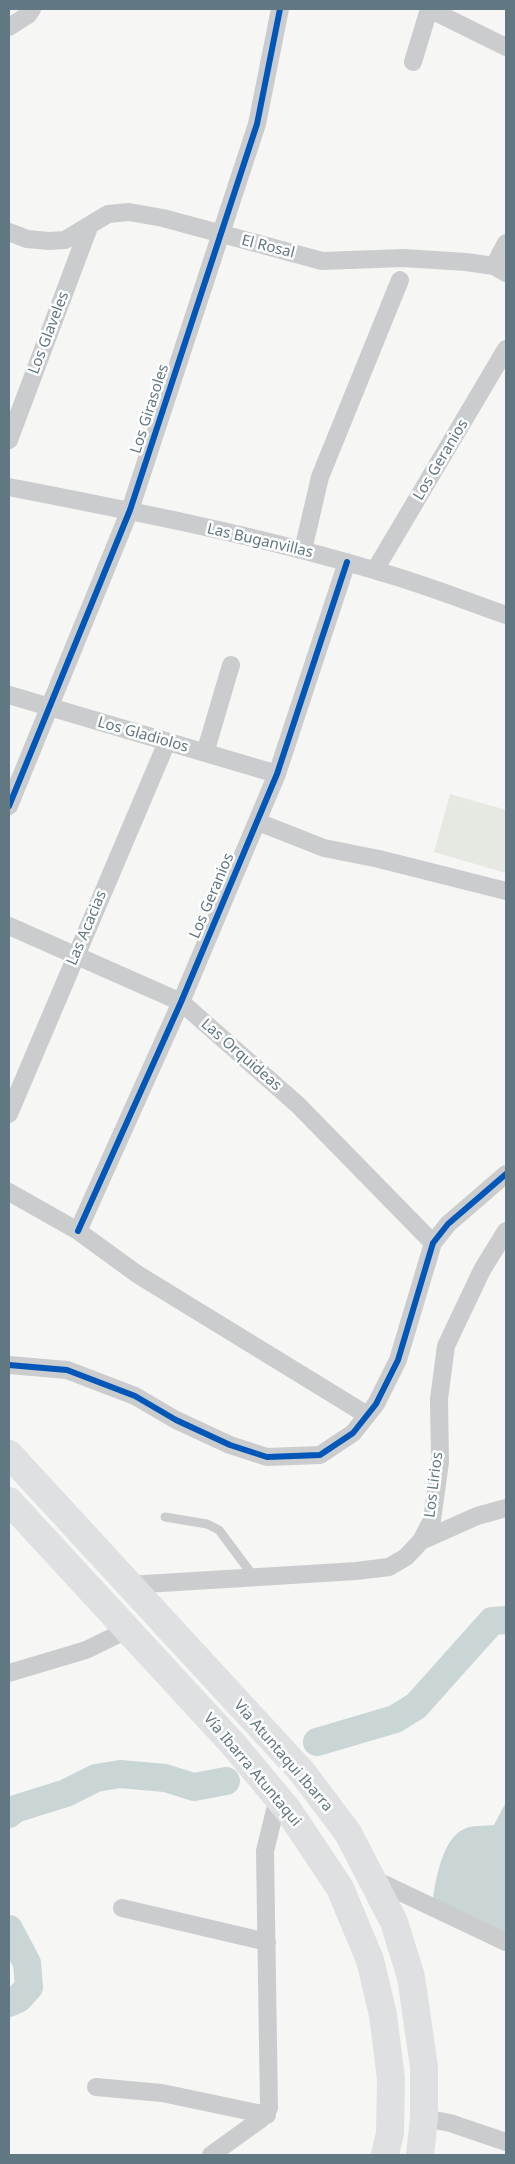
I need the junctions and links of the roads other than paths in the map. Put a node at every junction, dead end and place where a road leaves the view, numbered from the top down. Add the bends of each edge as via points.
1 (32, 9) edge
2 (280, 9) edge
3 (429, 9) edge
4 (9, 27) edge
5 (506, 47) edge
6 (413, 62) dead end
7 (89, 227) junction
8 (9, 232) edge
9 (221, 235) junction
10 (506, 243) edge
11 (500, 269) edge
12 (400, 280) dead end
13 (506, 349) edge
14 (9, 440) edge
15 (9, 487) edge
16 (130, 510) junction
17 (303, 550) junction
18 (347, 562) junction
19 (375, 570) junction
20 (506, 615) edge
21 (231, 665) dead end
22 (9, 696) edge
23 (51, 708) junction
24 (166, 742) junction
25 (205, 753) junction
26 (277, 774) junction
27 (9, 806) edge
28 (258, 822) junction
29 (506, 891) edge
30 (9, 926) edge
31 (75, 954) junction
32 (181, 1002) junction
33 (9, 1114) edge
34 (506, 1174) edge
35 (9, 1192) edge
36 (78, 1231) junction
37 (504, 1237) edge
38 (432, 1243) junction
39 (9, 1365) edge
40 (367, 1415) junction
41 (9, 1454) edge
42 (9, 1501) edge
43 (506, 1508) edge
44 (165, 1517) dead end
45 (421, 1541) junction
46 (254, 1578) junction
47 (129, 1585) junction
48 (127, 1630) junction
49 (9, 1673) edge
50 (278, 1798) junction
51 (373, 1879) junction
52 (122, 1908) dead end
53 (267, 1942) junction
54 (506, 1942) edge
55 (96, 2087) dead end
56 (267, 2115) junction
57 (424, 2118) junction
58 (506, 2142) edge
59 (211, 2155) edge
60 (385, 2155) edge
61 (420, 2155) edge

1 - 4 street
2 - 9 street, Los Girasoles via 256,124
3 - 5 street
3 - 6 street
7 - 8 street, El Rosal via 65,240 27,239
7 - 9 street, El Rosal via 108,214 130,212
7 - 14 street, Los Glaveles
9 - 11 street, El Rosal via 322,261 403,258 466,262
9 - 16 street, Los Girasoles
10 - 11 street
12 - 17 street via 320,477
13 - 19 street, Los Geranios
15 - 16 street, Las Buganvillas
16 - 17 street, Las Buganvillas
16 - 23 street, Los Girasoles
17 - 18 street, Las Buganvillas
18 - 19 street, Las Buganvillas
18 - 26 street, Los Geranios
19 - 20 street, Las Buganvillas
21 - 25 street
22 - 23 street, Los Gladiolos
23 - 24 street, Los Gladiolos
23 - 27 street, Los Girasoles
24 - 25 street, Los Gladiolos
24 - 31 street, Las Acacias
25 - 26 street, Los Gladiolos
26 - 28 street, Los Geranios
28 - 29 street via 324,848
28 - 32 street, Los Geranios
30 - 31 street, Las Orquideas
31 - 32 street, Las Orquideas
31 - 33 street, Las Acacias
32 - 36 street, Los Geranios
32 - 38 street, Las Orquideas via 298,1106
34 - 38 street via 448,1224
35 - 36 street
36 - 40 street via 137,1274
37 - 45 street, Los Lirios via 482,1270 446,1346 439,1398 440,1462 432,1520
38 - 40 street via 398,1360
39 - 40 street via 68,1370 136,1396 230,1446 267,1457 320,1455 353,1433
41 - 47 highway, Via Atuntaqui Ibarra
42 - 48 highway, Vía Ibarra Atuntaqui
43 - 45 street via 478,1516
44 - 46 lane via 207,1524 219,1530
45 - 46 street, Los Lirios via 389,1567
46 - 47 street, Los Lirios
47 - 51 highway, Via Atuntaqui Ibarra via 302,1772 348,1833
48 - 49 street via 86,1650
48 - 50 highway, Vía Ibarra Atuntaqui via 233,1744
50 - 53 street via 265,1851
50 - 60 highway, Vía Ibarra Atuntaqui via 340,1888 370,1960 383,2015 391,2079 390,2133
51 - 54 street
51 - 57 highway, Via Atuntaqui Ibarra via 394,1922 411,1977 424,2067
52 - 53 street
53 - 56 street
55 - 56 street via 162,2093
56 - 59 street
57 - 58 street via 450,2123
57 - 61 highway, Via Atuntaqui Ibarra

